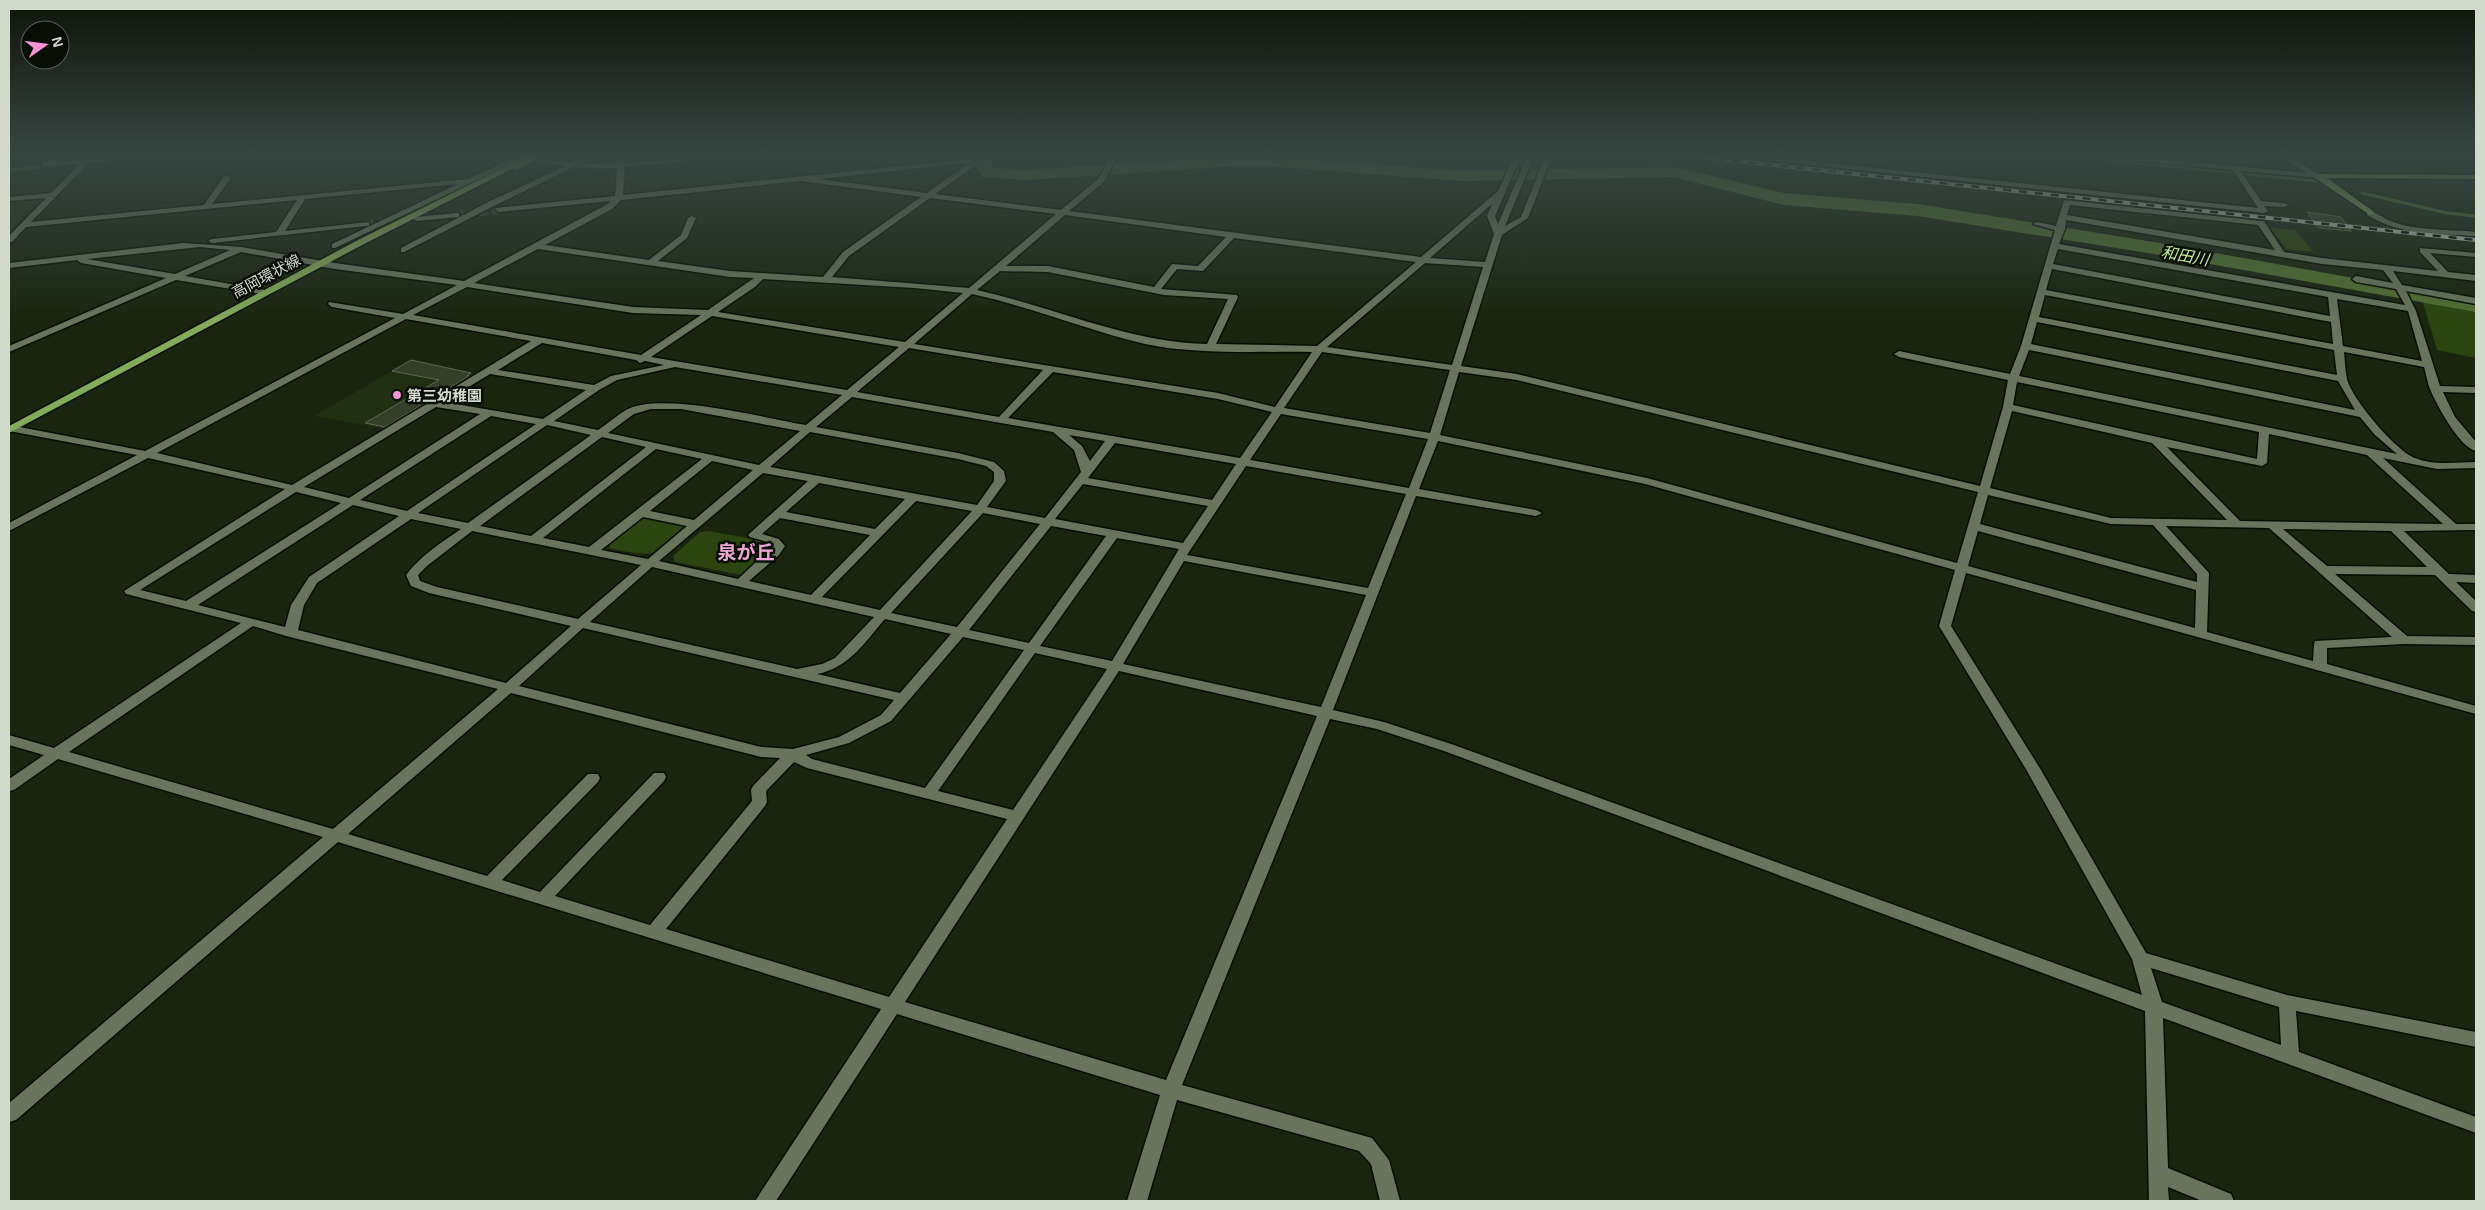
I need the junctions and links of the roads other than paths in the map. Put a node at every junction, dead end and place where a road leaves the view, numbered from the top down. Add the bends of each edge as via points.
1 (39, 210) edge
2 (171, 210) edge
3 (294, 210) edge
4 (407, 210) edge
5 (420, 210) edge
6 (479, 210) edge
7 (603, 210) edge
8 (905, 210) edge
9 (1045, 210) edge
10 (1066, 210) edge
11 (1480, 210) edge
12 (1494, 210) edge
13 (1509, 210) edge
14 (1527, 210) edge
15 (2065, 210) edge
16 (2145, 210) edge
17 (2367, 210) edge
18 (1063, 213) junction
19 (2370, 213) joint
20 (456, 214) tunnel mouth
21 (2064, 217) junction
22 (692, 218) dead end
23 (417, 219) tunnel mouth
24 (366, 224) tunnel mouth
25 (2037, 224) dead end
26 (24, 225) junction
27 (2060, 231) junction
28 (277, 234) junction
29 (1498, 234) junction
30 (2476, 234) edge
31 (1232, 235) junction
32 (9, 240) edge
33 (174, 246) junction
34 (335, 246) dead end
35 (537, 246) junction
36 (2055, 246) junction
37 (241, 249) junction
38 (404, 250) dead end
39 (2281, 254) junction
40 (2476, 256) edge
41 (67, 257) junction
42 (1422, 260) junction
43 (651, 262) junction
44 (317, 263) junction
45 (9, 265) edge
46 (1488, 265) junction
47 (2050, 266) junction
48 (997, 268) junction
49 (2386, 268) junction
50 (2445, 274) junction
51 (762, 276) junction
52 (174, 277) junction
53 (2476, 278) edge
54 (2356, 279) dead end
55 (825, 280) junction
56 (468, 284) junction
57 (1156, 290) junction
58 (2401, 290) junction
59 (970, 291) junction
60 (262, 292) junction
61 (2042, 292) junction
62 (2332, 294) junction
63 (2476, 301) edge
64 (332, 304) dead end
65 (2411, 309) junction
66 (710, 313) junction
67 (404, 318) junction
68 (2034, 319) junction
69 (2335, 320) junction
70 (542, 339) junction
71 (905, 346) junction
72 (2026, 346) junction
73 (1210, 347) junction
74 (2338, 348) junction
75 (9, 349) edge
76 (1320, 349) junction
77 (1899, 354) dead end
78 (642, 358) junction
79 (681, 364) junction
80 (2428, 365) junction
81 (1051, 368) junction
82 (489, 370) junction
83 (1456, 370) junction
84 (614, 378) junction
85 (2013, 379) junction
86 (2342, 379) junction
87 (595, 388) junction
88 (2435, 389) junction
89 (2476, 390) edge
90 (851, 394) junction
91 (435, 404) junction
92 (2008, 407) junction
93 (1276, 410) junction
94 (489, 413) junction
95 (2365, 415) junction
96 (1001, 420) junction
97 (546, 422) junction
98 (9, 428) edge
99 (1050, 428) junction
100 (2264, 429) junction
101 (807, 430) junction
102 (600, 434) junction
103 (1434, 437) junction
104 (1112, 440) junction
105 (2156, 440) junction
106 (654, 446) junction
107 (2476, 448) edge
108 (2370, 452) junction
109 (146, 454) junction
110 (710, 458) junction
111 (2411, 460) junction
112 (1242, 463) junction
113 (2476, 466) edge
114 (762, 469) junction
115 (1083, 476) junction
116 (817, 478) junction
117 (297, 487) junction
118 (1413, 492) junction
119 (1984, 492) junction
120 (914, 496) junction
121 (352, 501) junction
122 (1215, 504) junction
123 (981, 508) junction
124 (641, 512) junction
125 (1536, 513) dead end
126 (778, 514) junction
127 (409, 515) junction
128 (1047, 520) junction
129 (2158, 523) junction
130 (697, 524) junction
131 (2238, 525) junction
132 (2272, 525) junction
133 (1974, 526) junction
134 (471, 527) junction
135 (2453, 527) junction
136 (2476, 527) edge
137 (9, 528) edge
138 (2394, 528) junction
139 (878, 533) junction
140 (1114, 533) junction
141 (533, 540) junction
142 (592, 552) junction
143 (1183, 552) junction
144 (650, 563) junction
145 (1961, 568) junction
146 (2324, 570) junction
147 (2442, 574) junction
148 (2476, 579) edge
149 (740, 584) junction
150 (2203, 588) junction
151 (1371, 592) junction
152 (812, 600) junction
153 (189, 605) junction
154 (2476, 608) edge
155 (881, 615) junction
156 (251, 622) junction
157 (581, 624) junction
158 (960, 632) junction
159 (292, 633) junction
160 (2201, 634) junction
161 (2404, 640) junction
162 (2476, 641) edge
163 (1031, 648) junction
164 (1115, 667) junction
165 (2320, 667) junction
166 (795, 674) junction
167 (508, 688) junction
168 (903, 698) junction
169 (2476, 710) edge
170 (1326, 711) junction
171 (9, 740) edge
172 (57, 754) junction
173 (793, 754) junction
174 (659, 777) dead end
175 (593, 778) dead end
176 (9, 786) edge
177 (928, 794) junction
178 (1016, 816) junction
179 (334, 835) junction
180 (490, 883) junction
181 (543, 899) junction
182 (654, 932) junction
183 (2140, 958) junction
184 (2288, 1002) junction
185 (893, 1004) junction
186 (2154, 1006) junction
187 (2476, 1038) edge
188 (2290, 1056) junction
189 (1171, 1090) junction
190 (9, 1114) edge
191 (2476, 1125) edge
192 (2159, 1174) junction
193 (765, 1201) edge
194 (1137, 1201) edge
195 (1390, 1201) edge
196 (2159, 1201) edge
197 (2224, 1201) edge

1 - 26 street
2 - 26 street
3 - 28 street
4 - 34 street
5 - 44 main road, 高岡環状線
6 - 38 street
7 - 35 street
8 - 55 street via 846,254
9 - 18 street
10 - 18 street
11 - 42 street
12 - 29 street via 1492,216
13 - 29 street
14 - 29 street via 1524,218
15 - 21 street
16 - 39 street via 2261,223
17 - 19 main road
18 - 31 street
18 - 48 street
19 - 30 street via 2393,225
20 - 23 street
21 - 27 street
21 - 39 street
22 - 43 street via 684,236
24 - 28 street
25 - 27 street
26 - 32 street
27 - 36 street
28 - 33 street
28 - 37 street
29 - 46 street
31 - 42 street
31 - 57 street via 1200,270 1175,266
33 - 37 street
33 - 41 street
35 - 43 street
35 - 56 street
36 - 47 street
36 - 62 street
37 - 44 street
37 - 52 street
39 - 49 street
40 - 50 street via 2423,250
41 - 45 street
41 - 52 street
42 - 46 street
42 - 76 street
43 - 51 street
44 - 56 street
44 - 60 main road, 高岡環状線
46 - 83 street
47 - 61 street
47 - 69 street
48 - 57 street via 1048,269
48 - 59 street
49 - 50 street
49 - 58 street
50 - 53 street
51 - 55 street
51 - 66 street
52 - 60 street
52 - 75 street
54 - 58 street
55 - 59 street
56 - 66 street via 633,310
56 - 67 street
57 - 73 street via 1234,297
58 - 63 street
58 - 65 street
59 - 71 street
59 - 73 street via 1146,341
60 - 98 main road, 高岡環状線
61 - 68 street
61 - 74 street
62 - 65 street
62 - 69 street
64 - 67 street
65 - 80 street
66 - 71 street
66 - 78 street
67 - 70 street
67 - 109 street
68 - 72 street
68 - 86 street
69 - 74 street
70 - 78 street
70 - 82 street
71 - 81 street
71 - 90 street
72 - 85 street
72 - 95 street
73 - 76 street
74 - 80 street
74 - 86 street
76 - 83 street
76 - 93 street
77 - 85 street
78 - 79 street
78 - 84 street
79 - 84 street
79 - 90 street
80 - 88 street
81 - 93 street via 1218,396
81 - 96 street
82 - 87 street
82 - 91 street
83 - 103 street
83 - 119 street via 1517,377
84 - 87 street
85 - 92 street
85 - 100 street
86 - 95 street via 2353,401
87 - 97 street
88 - 89 street
88 - 107 street via 2453,423
90 - 96 street
90 - 101 street
91 - 94 street
91 - 117 street
92 - 105 street
92 - 119 street
93 - 103 street
93 - 112 street
94 - 97 street
94 - 121 street
95 - 111 street via 2381,435
96 - 99 street
97 - 102 street
97 - 127 street
98 - 109 street
99 - 104 street
99 - 115 street via 1072,441 1084,455
100 - 105 street via 2262,463
100 - 108 street
101 - 102 street via 668,404 630,412
101 - 114 street
101 - 123 street via 990,464 999,470 1000,481
102 - 106 street
102 - 134 street
103 - 118 street
103 - 145 street via 1647,481
104 - 112 street
104 - 115 street
105 - 131 street
106 - 110 street
106 - 141 street
108 - 111 street
108 - 135 street
109 - 117 street
109 - 137 street
110 - 114 street
110 - 124 street
111 - 113 street via 2437,466
112 - 118 street
112 - 122 street
114 - 116 street
114 - 130 street
115 - 122 street
115 - 128 street
116 - 120 street
116 - 126 street
117 - 121 street
117 - 153 street via 130,591
118 - 125 street
118 - 151 street
119 - 129 street via 2092,518
119 - 133 street
120 - 123 street
120 - 139 street
121 - 127 street
121 - 153 street
122 - 143 street
123 - 128 street
123 - 155 street
124 - 130 street
124 - 142 street
126 - 139 street
126 - 149 street via 754,535 775,541 779,546
127 - 134 street
127 - 159 street via 313,580 300,597 292,621
128 - 140 street
128 - 158 street
129 - 131 street
129 - 150 street via 2203,573
130 - 144 street
131 - 132 street
132 - 138 street
132 - 146 street
133 - 145 street
133 - 150 street
134 - 141 street
134 - 157 street via 422,562 412,575 415,583
135 - 136 street
135 - 138 street
138 - 147 street
139 - 152 street
140 - 143 street
140 - 163 street
141 - 142 street
142 - 144 street
143 - 151 street
143 - 164 street
144 - 149 street
144 - 157 street
145 - 160 street
145 - 183 street via 1944,626 2034,770
146 - 147 street
146 - 161 street
147 - 148 street
147 - 154 street
149 - 152 street
150 - 160 street
151 - 170 street
152 - 155 street
153 - 156 street
155 - 158 street
155 - 166 street via 840,662
156 - 159 street
156 - 172 street
157 - 166 street
157 - 167 street
158 - 163 street
158 - 168 street
159 - 167 street
160 - 165 street
161 - 162 street
161 - 165 street via 2320,644
163 - 164 street
163 - 177 street
164 - 170 street
164 - 178 street
165 - 169 street
166 - 168 street
167 - 173 street via 761,752
167 - 179 street
168 - 173 street via 886,718 844,740
170 - 186 street via 1449,748
170 - 189 street
171 - 172 street
172 - 176 street
172 - 179 street
173 - 177 street via 807,763
173 - 182 street via 758,790 760,802
174 - 181 street
175 - 180 street
177 - 178 street
178 - 185 street
179 - 180 street
179 - 190 street
180 - 181 street
181 - 182 street
182 - 185 street
183 - 184 street
183 - 186 street
184 - 187 street
184 - 188 street
185 - 189 street
185 - 193 street
186 - 188 street
186 - 192 street
188 - 191 street
189 - 194 street
189 - 195 street via 1365,1144 1379,1160
192 - 196 street
192 - 197 street

